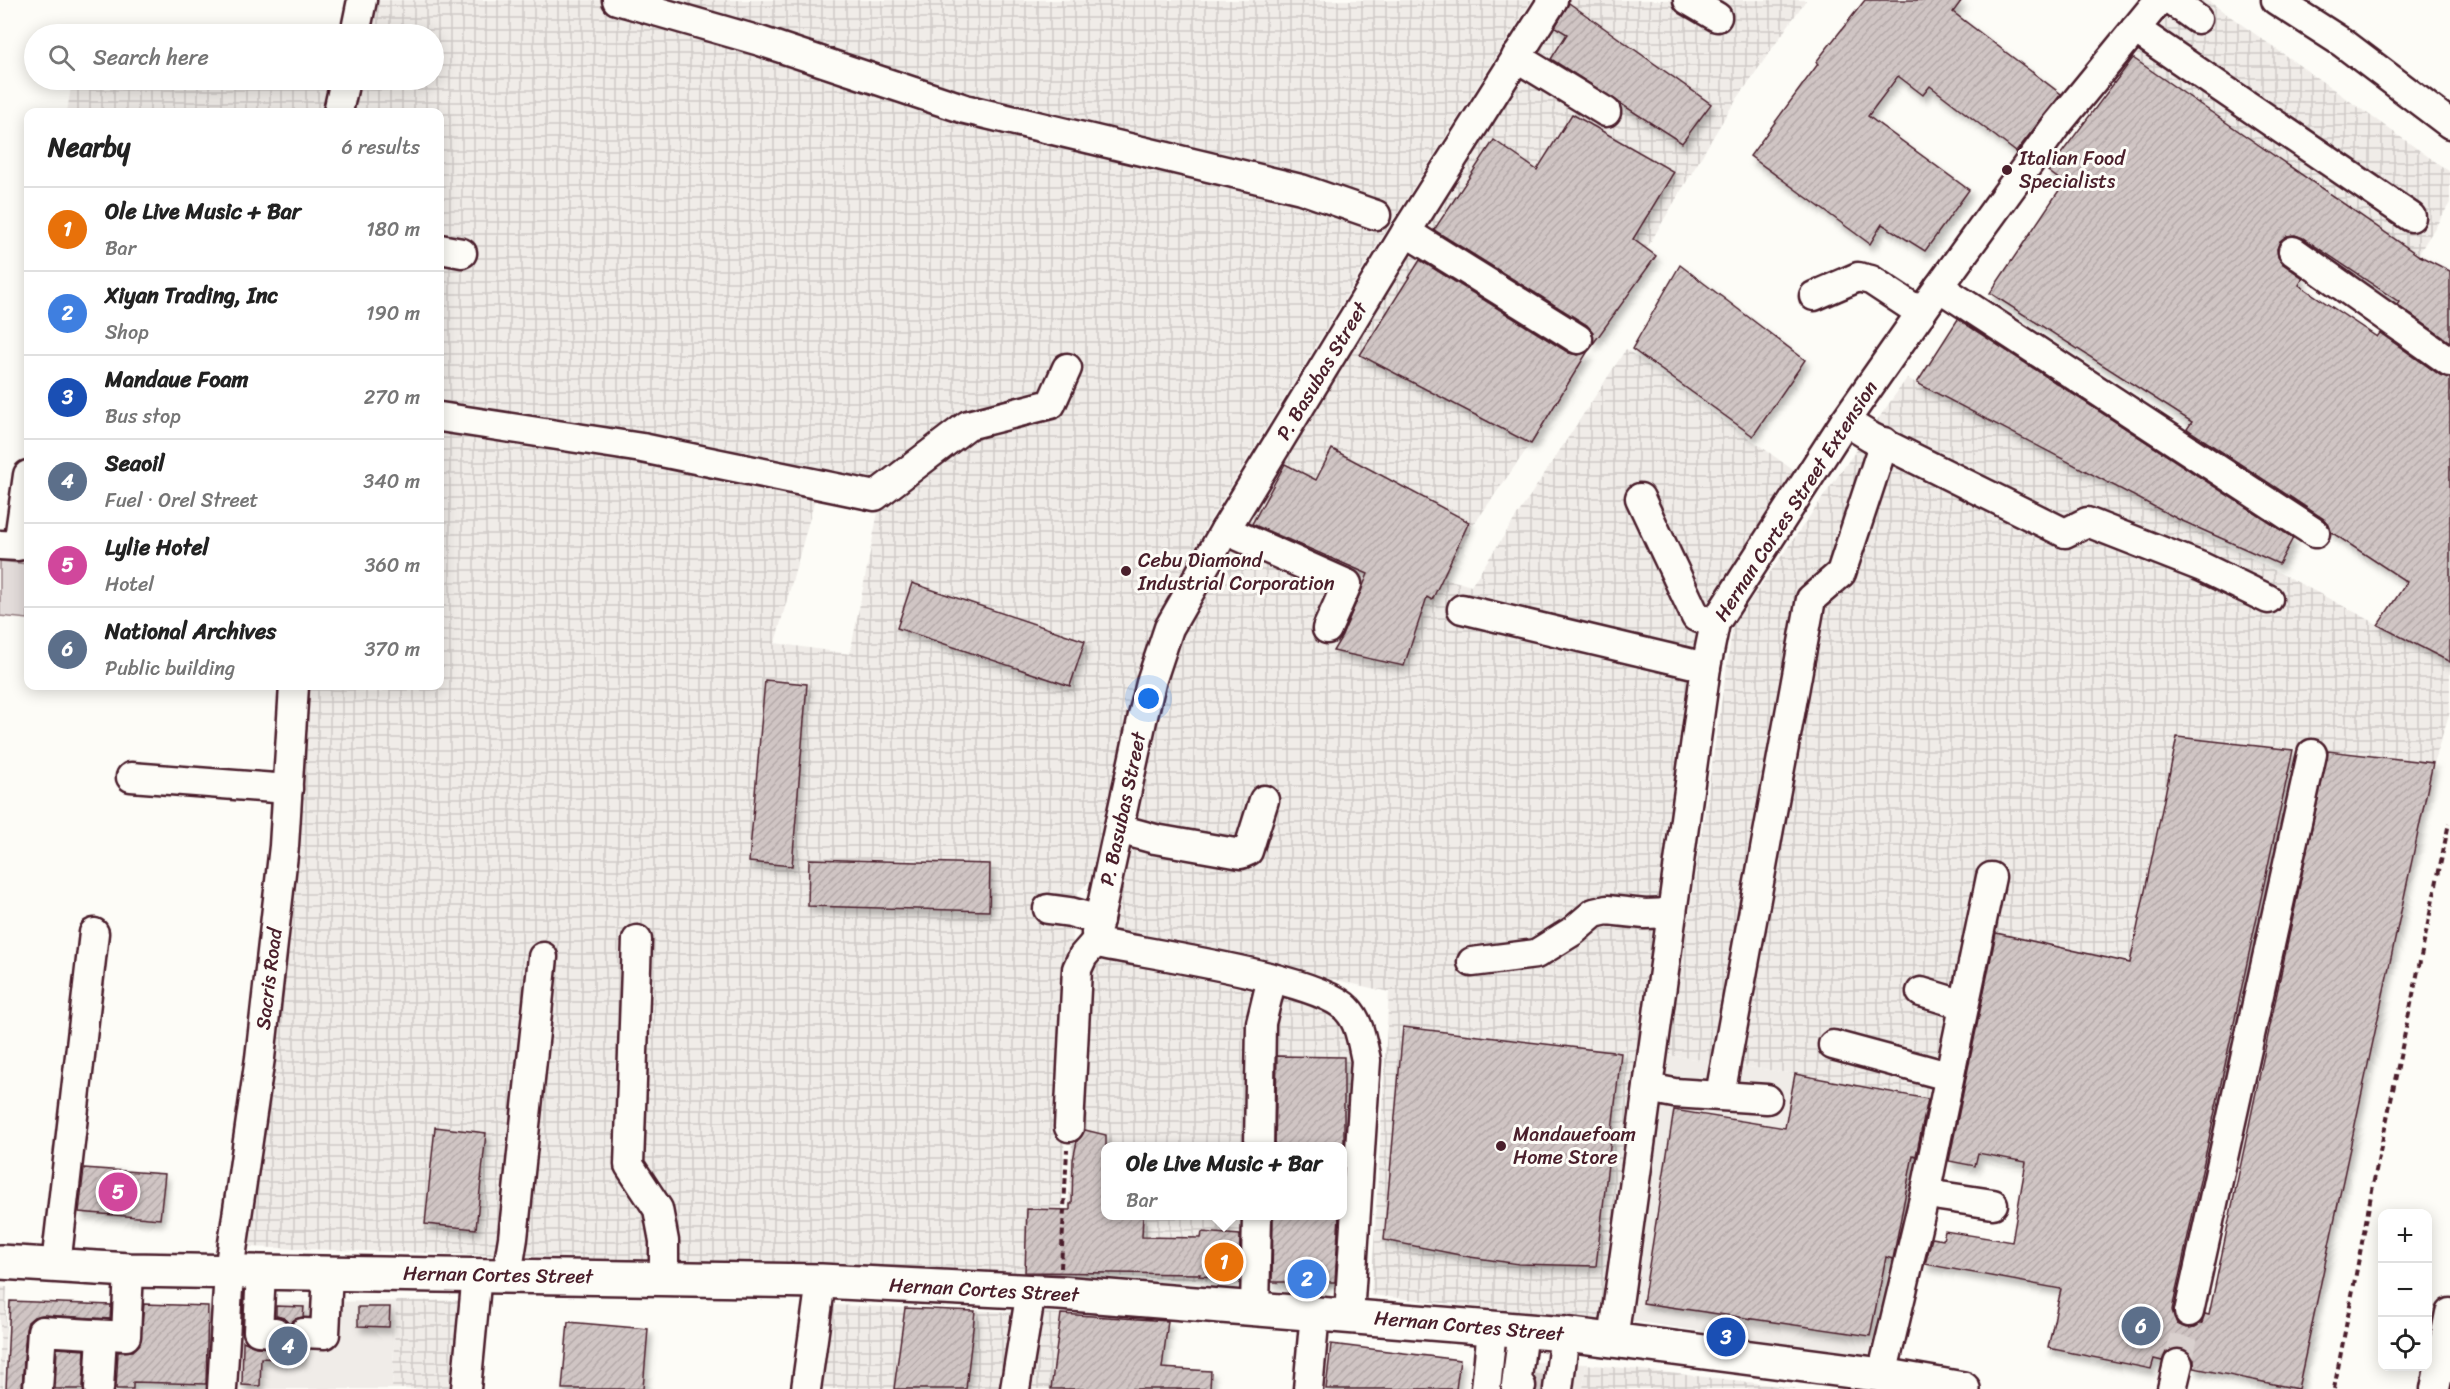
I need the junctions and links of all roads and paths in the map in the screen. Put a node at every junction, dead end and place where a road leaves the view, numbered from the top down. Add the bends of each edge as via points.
1 (362, 0) edge
2 (617, 0) edge
3 (1553, 0) edge
4 (1688, 0) edge
5 (2159, 0) edge
6 (2171, 0) edge
7 (2276, 0) edge
8 (1717, 17) dead end
9 (2197, 19) dead end
10 (357, 24) edge
11 (2135, 29) junction
12 (1516, 57) junction
13 (343, 90) edge
14 (339, 108) edge
15 (1606, 112) dead end
16 (2450, 124) edge
17 (1376, 215) dead end
18 (2411, 216) dead end
19 (1406, 232) junction
20 (2294, 250) dead end
21 (1939, 287) junction
22 (1814, 296) dead end
23 (1921, 312) junction
24 (1578, 339) dead end
25 (2450, 363) edge
26 (1067, 368) dead end
27 (444, 418) edge
28 (1845, 421) junction
29 (1884, 442) junction
30 (1640, 498) dead end
31 (24, 503) edge
32 (1225, 530) junction
33 (2315, 533) dead end
34 (0, 545) edge
35 (2268, 599) dead end
36 (1462, 609) dead end
37 (1715, 623) junction
38 (1327, 628) dead end
39 (1706, 667) junction
40 (294, 690) edge
41 (2312, 754) dead end
42 (130, 777) dead end
43 (288, 789) junction
44 (1264, 800) dead end
45 (2449, 824) edge
46 (1119, 829) junction
47 (1991, 877) dead end
48 (1048, 909) dead end
49 (1672, 913) junction
50 (1098, 930) junction
51 (94, 933) dead end
52 (637, 940) dead end
53 (543, 957) dead end
54 (1472, 962) dead end
55 (1272, 978) junction
56 (1921, 992) dead end
57 (1964, 1005) junction
58 (1833, 1045) dead end
59 (1948, 1076) junction
60 (1648, 1088) junction
61 (1720, 1095) junction
62 (1767, 1099) dead end
63 (1068, 1126) joint
64 (1259, 1142) edge
65 (1926, 1190) junction
66 (1993, 1204) dead end
67 (1257, 1220) edge
68 (0, 1262) edge
69 (56, 1265) junction
70 (0, 1269) edge
71 (129, 1270) junction
72 (245, 1272) junction
73 (328, 1272) junction
74 (492, 1274) junction
75 (664, 1277) junction
76 (821, 1281) junction
77 (1045, 1292) junction
78 (1255, 1309) junction
79 (2189, 1312) tunnel mouth
80 (2450, 1312) edge
81 (1315, 1313) junction
82 (1349, 1316) junction
83 (226, 1330) junction
84 (1508, 1330) junction
85 (279, 1332) junction
86 (1564, 1334) junction
87 (102, 1335) junction
88 (1613, 1340) junction
89 (1882, 1375) junction
90 (1518, 1387) edge
91 (38, 1389) edge
92 (99, 1389) edge
93 (222, 1389) edge
94 (466, 1389) edge
95 (806, 1389) edge
96 (1015, 1389) edge
97 (1308, 1389) edge
98 (1486, 1389) edge
99 (1558, 1389) edge
100 (1963, 1389) edge
101 (2334, 1389) edge
102 (2435, 1389) edge

1 - 10 street
2 - 17 street via 760,41 965,109 1301,189
3 - 12 street, P. Basubas Street
4 - 8 street
5 - 11 street, Hernan Cortes Street Extension
6 - 9 street
7 - 16 street via 2343,43
11 - 18 street
11 - 21 street, Hernan Cortes Street Extension via 2055,127
12 - 15 street
12 - 19 street, P. Basubas Street
13 - 14 street
19 - 24 street
19 - 32 street, P. Basubas Street
20 - 25 street
21 - 23 street, Hernan Cortes Street Extension
21 - 33 street
22 - 23 street via 1858,277 1871,280
23 - 28 street, Hernan Cortes Street Extension
26 - 27 street via 1051,404 968,425 875,496 642,448
28 - 29 street
28 - 37 street, Hernan Cortes Street Extension
29 - 35 street via 2065,533 2086,522 2202,567
29 - 61 street via 1841,573 1811,599
30 - 37 street via 1696,617
31 - 34 street via 18,546
32 - 38 street via 1347,584
32 - 46 street, P. Basubas Street via 1169,628 1152,679
36 - 39 street
37 - 39 street, Hernan Cortes Street Extension
39 - 49 street, Hernan Cortes Street Extension
40 - 43 street, Sacris Road
41 - 79 street
42 - 43 street
43 - 72 street, Sacris Road via 260,1058
44 - 46 street via 1248,851 1241,854
45 - 101 path
46 - 50 street, P. Basubas Street
47 - 57 street
48 - 50 street via 1070,912
49 - 54 street via 1594,913 1536,954
49 - 60 street, Hernan Cortes Street Extension
50 - 55 street via 1103,944
50 - 63 street via 1077,969
51 - 69 street
52 - 75 street via 629,1165 658,1209 664,1241
53 - 74 street via 513,1238
55 - 64 street via 1261,1023
55 - 82 street via 1329,995 1348,1009 1360,1031 1366,1060
56 - 57 street
57 - 59 street
58 - 59 street
59 - 65 street
60 - 61 street
60 - 88 street, Hernan Cortes Street Extension
61 - 62 street
63 - 77 path
65 - 66 street via 1940,1196
65 - 89 street
67 - 78 street
68 - 69 main road, Hernan Cortes Street
68 - 70 street
69 - 71 main road, Hernan Cortes Street
71 - 72 main road, Hernan Cortes Street
71 - 87 street via 126,1336
72 - 73 main road, Hernan Cortes Street
72 - 83 street
72 - 85 street
73 - 74 main road, Hernan Cortes Street
73 - 85 street via 325,1334
74 - 75 main road, Hernan Cortes Street
74 - 94 street
75 - 76 main road, Hernan Cortes Street
76 - 77 main road, Hernan Cortes Street
76 - 95 street
77 - 78 main road, Hernan Cortes Street
77 - 96 street
78 - 81 main road, Hernan Cortes Street
80 - 102 street
81 - 82 main road, Hernan Cortes Street
81 - 97 street
82 - 84 main road, Hernan Cortes Street
83 - 85 street
83 - 93 street
84 - 86 main road, Hernan Cortes Street
84 - 90 street
84 - 98 street
86 - 88 main road, Hernan Cortes Street
86 - 99 street
87 - 91 street via 42,1331
87 - 92 street
88 - 89 main road, Hernan Cortes Street
89 - 100 main road, Hernan Cortes Street

